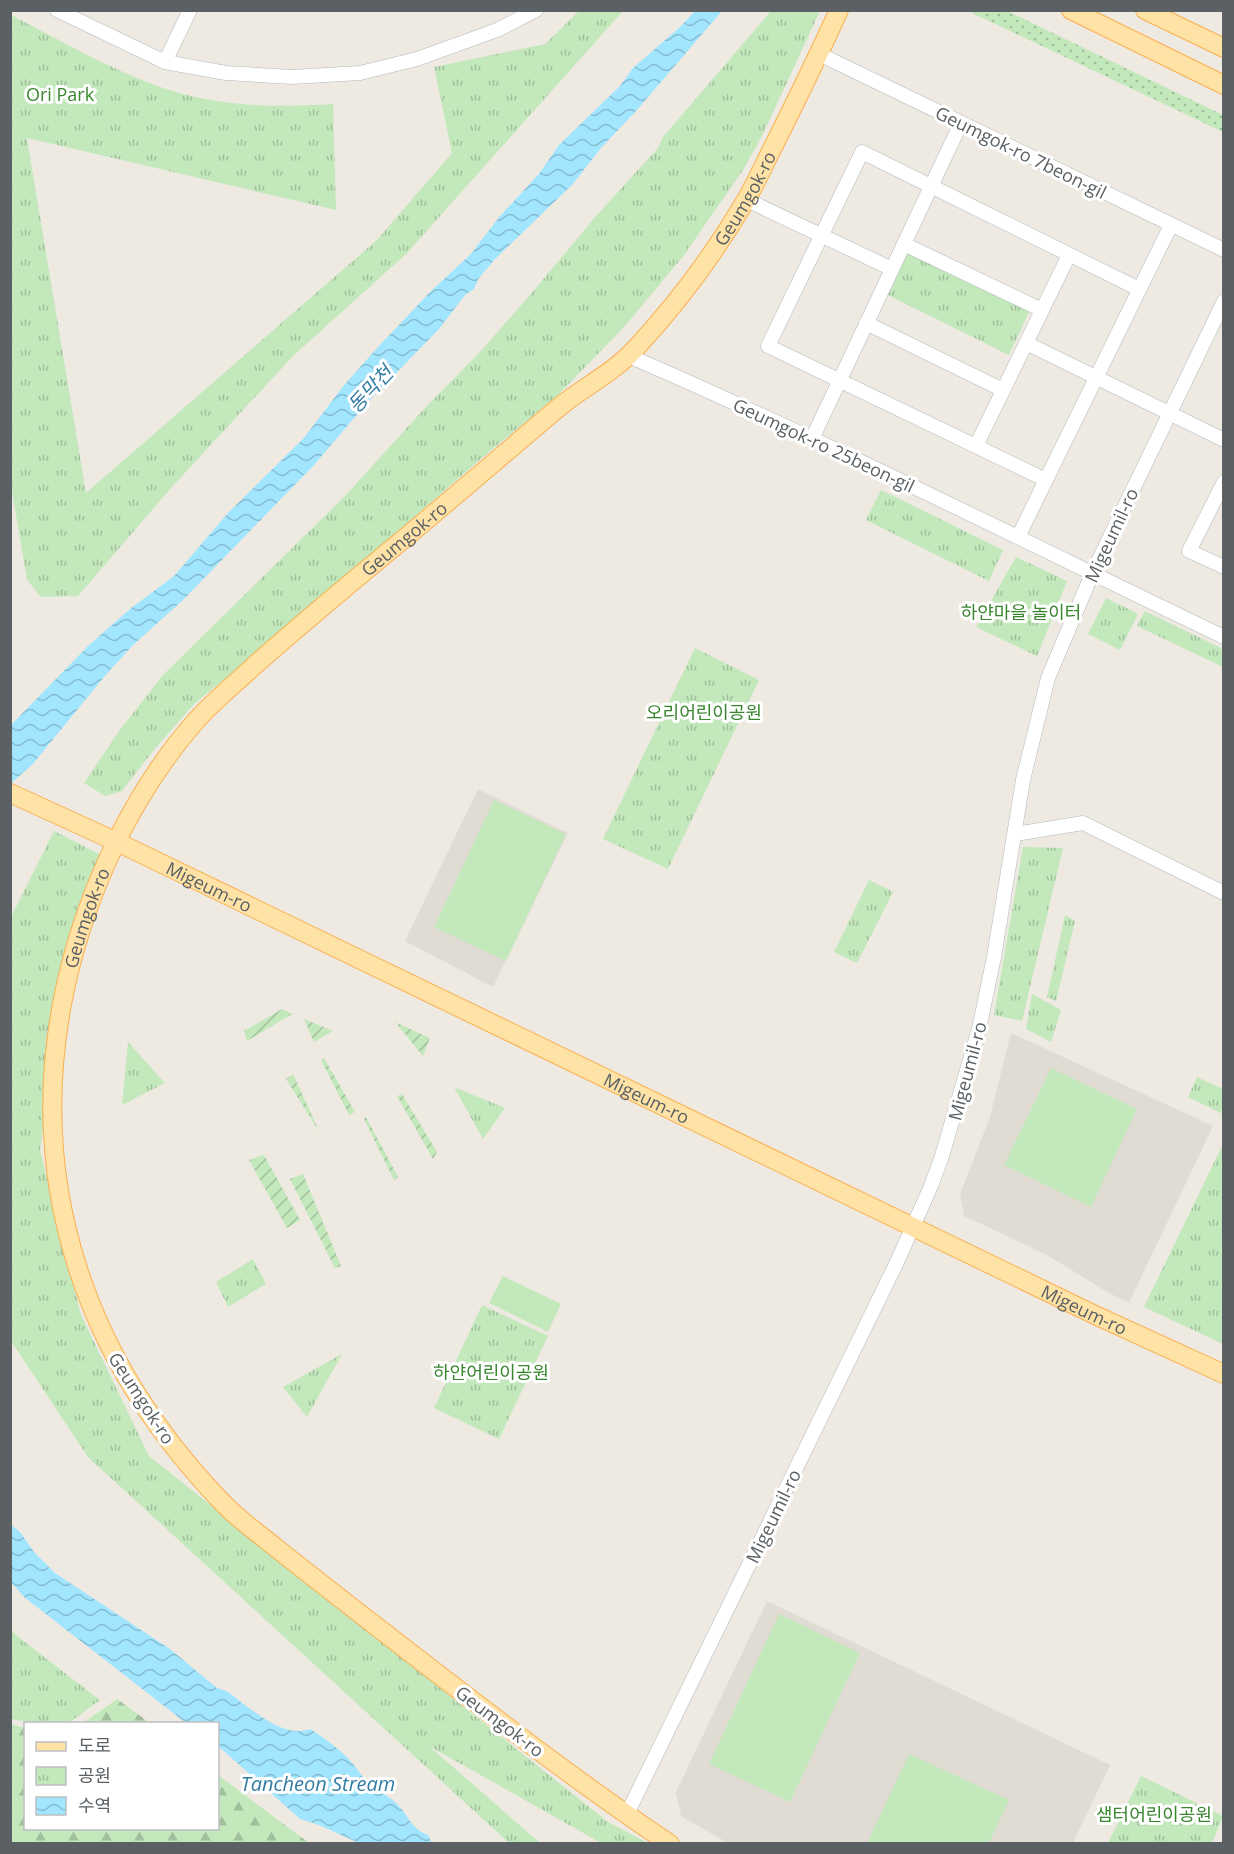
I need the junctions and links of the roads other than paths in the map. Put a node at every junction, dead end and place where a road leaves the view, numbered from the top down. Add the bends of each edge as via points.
1 (57, 10) edge
2 (190, 10) edge
3 (537, 10) edge
4 (839, 10) edge
5 (1071, 10) edge
6 (1145, 10) edge
7 (1224, 48) edge
8 (819, 54) junction
9 (165, 62) junction
10 (1224, 85) edge
11 (961, 123) junction
12 (931, 187) junction
13 (747, 200) junction
14 (1171, 225) junction
15 (822, 236) junction
16 (904, 244) junction
17 (1224, 250) edge
18 (1069, 255) junction
19 (892, 269) junction
20 (1139, 289) junction
21 (1224, 301) edge
22 (1042, 310) junction
23 (866, 323) junction
24 (1026, 343) junction
25 (629, 356) junction
26 (1098, 374) junction
27 (840, 380) junction
28 (1003, 390) junction
29 (1169, 413) junction
30 (812, 439) junction
31 (1224, 440) edge
32 (976, 446) junction
33 (1046, 480) junction
34 (1224, 482) edge
35 (1018, 537) junction
36 (1224, 567) edge
37 (1092, 574) junction
38 (1224, 638) edge
39 (10, 793) edge
40 (1015, 834) junction
41 (117, 842) junction
42 (1224, 892) edge
43 (913, 1226) junction
44 (1224, 1374) edge
45 (627, 1814) junction
46 (670, 1844) edge

1 - 9 street
2 - 9 street
3 - 9 street via 498,30 428,56 360,73 272,77
4 - 8 main road, Geumgok-ro
5 - 10 main road
6 - 7 main road
8 - 11 street, Geumgok-ro 7beon-gil
8 - 13 main road, Geumgok-ro
11 - 12 street
11 - 14 street, Geumgok-ro 7beon-gil
12 - 15 street via 862,153
12 - 16 street
12 - 18 street
13 - 15 street
13 - 25 main road, Geumgok-ro via 682,294
14 - 17 street, Geumgok-ro 7beon-gil
14 - 20 street
15 - 19 street
15 - 27 street via 768,346
16 - 19 street
16 - 22 street
18 - 20 street
18 - 22 street
19 - 23 street
20 - 26 street
21 - 29 street, Migeumil-ro
22 - 24 street
23 - 27 street
23 - 28 street
24 - 26 street
24 - 28 street
25 - 30 street, Geumgok-ro 25beon-gil
25 - 41 main road, Geumgok-ro via 565,402 317,610 195,721 152,779
26 - 29 street
26 - 33 street
27 - 30 street
27 - 32 street
28 - 32 street
29 - 31 street
29 - 37 street, Migeumil-ro
30 - 35 street, Geumgok-ro 25beon-gil
32 - 33 street
33 - 35 street
34 - 36 street via 1189,551
35 - 37 street, Geumgok-ro 25beon-gil
37 - 38 street, Geumgok-ro 25beon-gil
37 - 40 street, Migeumil-ro via 1048,678 1023,780
39 - 41 main road, Migeum-ro
40 - 42 street via 1083,823
40 - 43 street, Migeumil-ro via 979,1029 942,1156
41 - 43 main road, Migeum-ro
41 - 45 main road, Geumgok-ro via 93,893 64,991 55,1038 51,1123 67,1233 82,1285 108,1345 145,1408 224,1505 317,1581
43 - 44 main road, Migeum-ro
43 - 45 street, Migeumil-ro
45 - 46 main road, Geumgok-ro

